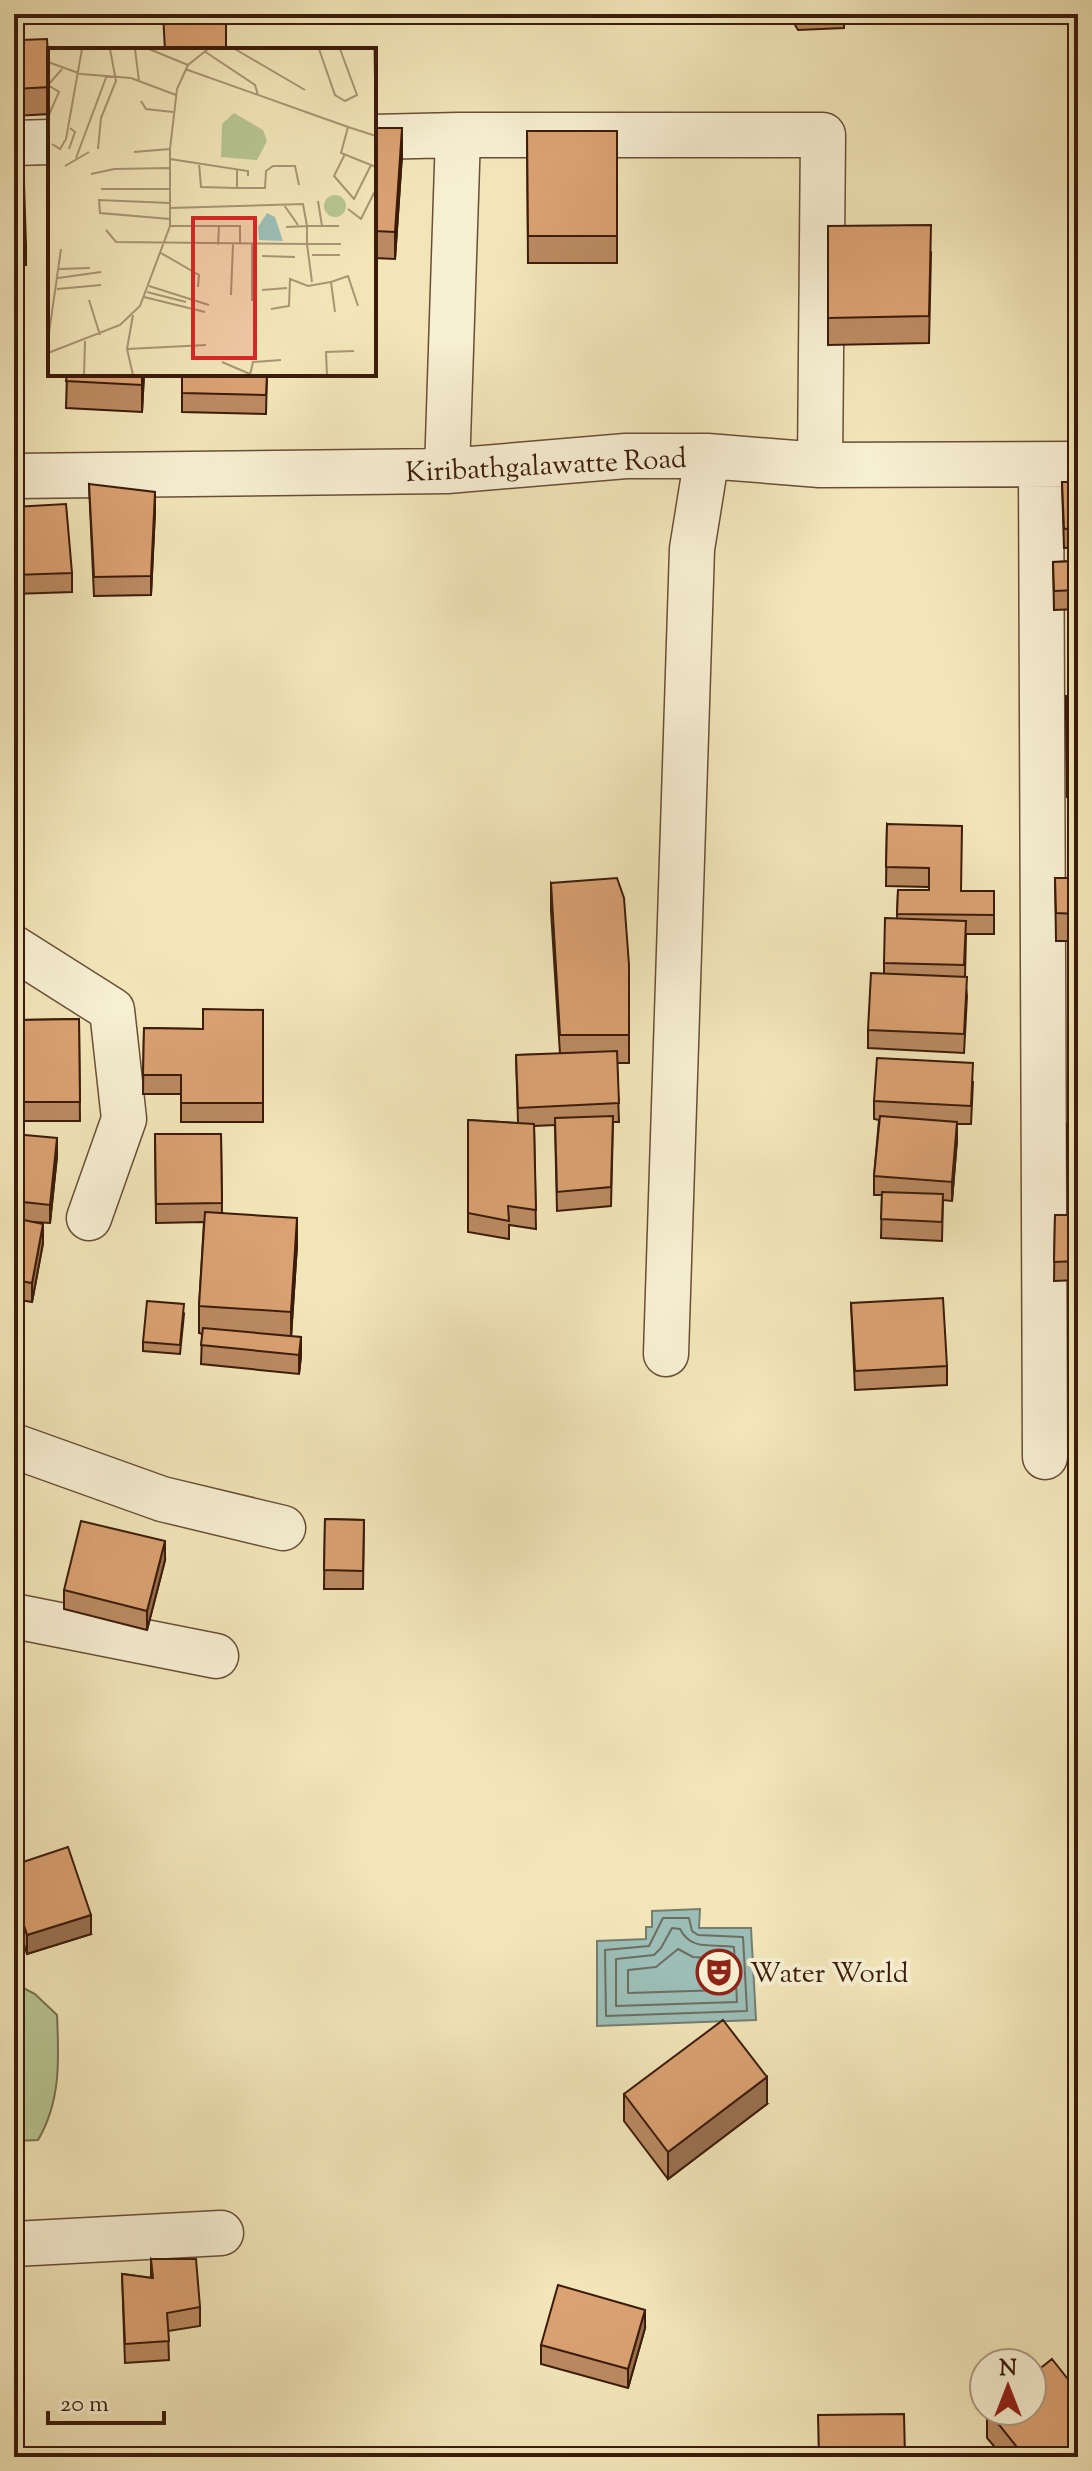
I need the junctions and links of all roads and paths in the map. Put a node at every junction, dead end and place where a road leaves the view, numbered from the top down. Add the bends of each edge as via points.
1 (458, 135) junction
2 (376, 137) edge
3 (48, 142) edge
4 (14, 143) edge
5 (707, 456) junction
6 (1060, 464) edge
7 (820, 465) junction
8 (447, 471) junction
9 (14, 476) edge
10 (14, 948) edge
11 (89, 1218) dead end
12 (666, 1354) dead end
13 (14, 1446) edge
14 (1045, 1457) dead end
15 (283, 1528) dead end
16 (14, 1616) edge
17 (216, 1656) dead end
18 (221, 2233) dead end
19 (14, 2244) edge

1 - 2 street
1 - 7 street via 823,135
1 - 8 street
3 - 4 street
5 - 7 street, Kiribathgalawatte Road
5 - 8 street, Kiribathgalawatte Road via 626,456
5 - 12 street via 692,549
6 - 7 street, Kiribathgalawatte Road
6 - 14 street
8 - 9 street, Kiribathgalawatte Road
10 - 11 street via 112,1010 124,1119
13 - 15 street via 162,1499
16 - 17 street
18 - 19 street

